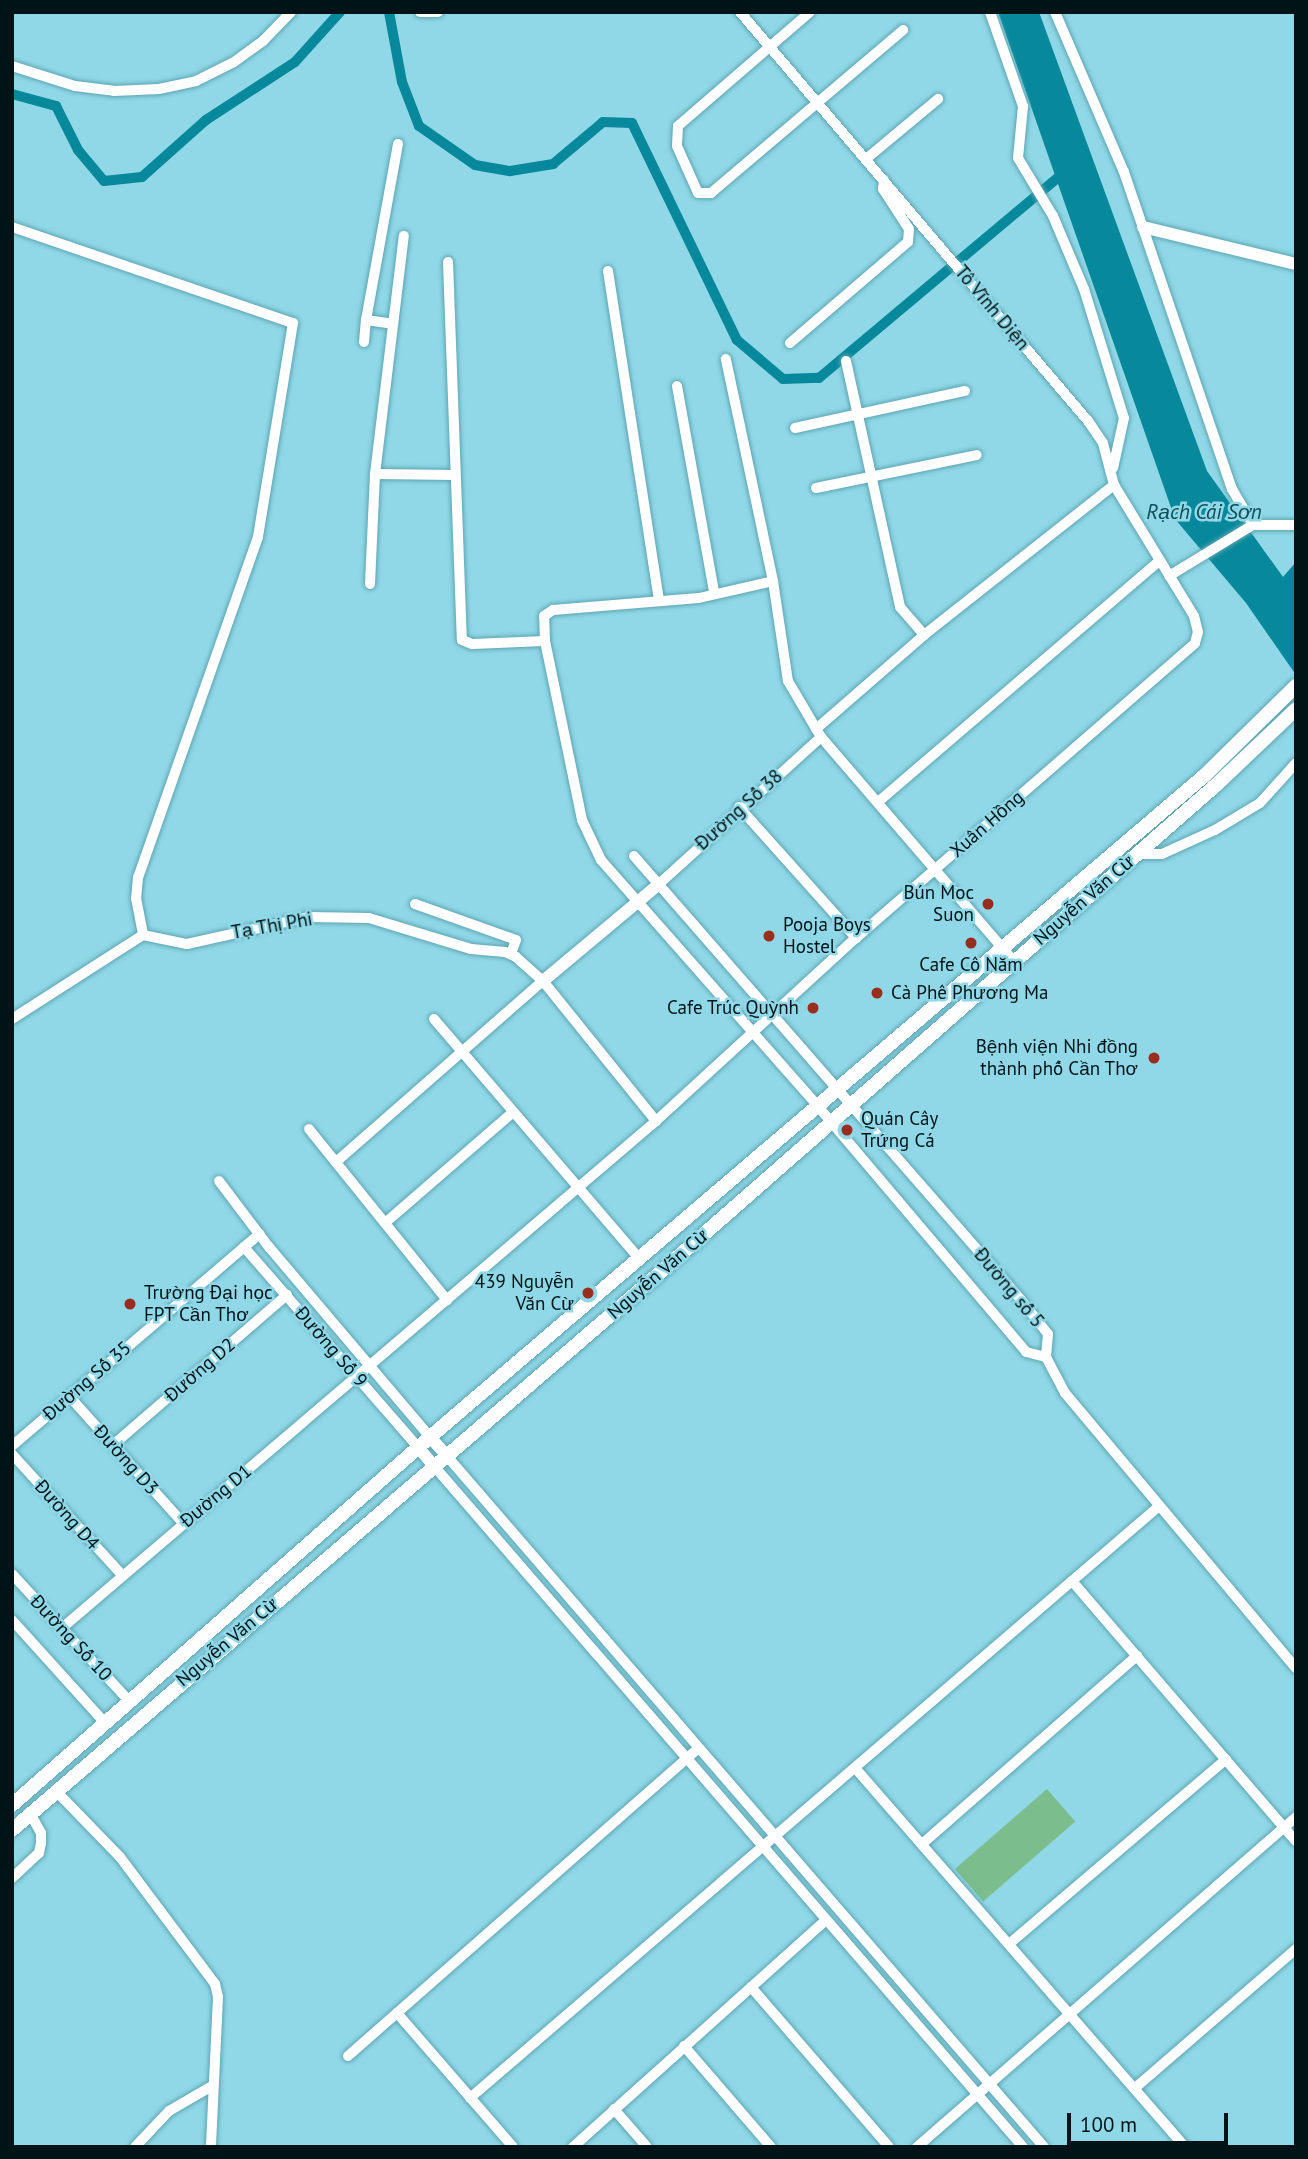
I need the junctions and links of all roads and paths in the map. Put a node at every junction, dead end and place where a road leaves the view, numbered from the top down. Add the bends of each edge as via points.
1 (291, 12) edge
2 (420, 12) edge
3 (438, 12) edge
4 (740, 12) edge
5 (810, 12) edge
6 (990, 12) edge
7 (1055, 12) edge
8 (903, 30) dead end
9 (771, 47) junction
10 (12, 66) edge
11 (938, 99) dead end
12 (819, 104) junction
13 (398, 144) dead end
14 (866, 159) junction
15 (884, 180) junction
16 (12, 227) edge
17 (1143, 227) junction
18 (404, 236) dead end
19 (1291, 261) edge
20 (449, 262) dead end
21 (1296, 270) edge
22 (608, 271) dead end
23 (366, 320) junction
24 (393, 324) junction
25 (364, 342) dead end
26 (790, 343) dead end
27 (726, 359) dead end
28 (846, 361) dead end
29 (677, 386) dead end
30 (965, 391) dead end
31 (858, 416) junction
32 (795, 428) dead end
33 (977, 455) dead end
34 (1113, 468) junction
35 (375, 474) junction
36 (455, 475) junction
37 (870, 475) junction
38 (1114, 485) junction
39 (817, 488) dead end
40 (1254, 525) junction
41 (1296, 525) edge
42 (1159, 561) junction
43 (1169, 576) junction
44 (773, 581) junction
45 (370, 584) dead end
46 (714, 592) junction
47 (659, 599) junction
48 (1198, 632) joint
49 (924, 635) junction
50 (545, 641) junction
51 (1296, 686) edge
52 (1296, 709) edge
53 (819, 733) junction
54 (1296, 763) edge
55 (1210, 780) junction
56 (878, 802) junction
57 (739, 807) junction
58 (1136, 854) junction
59 (634, 856) dead end
60 (936, 868) junction
61 (659, 884) junction
62 (634, 901) junction
63 (415, 904) dead end
64 (143, 935) junction
65 (856, 938) junction
66 (1003, 948) junction
67 (511, 954) junction
68 (1014, 961) junction
69 (543, 981) junction
70 (772, 1016) junction
71 (12, 1019) edge
72 (433, 1019) dead end
73 (753, 1034) junction
74 (462, 1052) junction
75 (836, 1086) junction
76 (816, 1104) junction
77 (850, 1105) junction
78 (513, 1111) junction
79 (656, 1121) junction
80 (830, 1122) junction
81 (309, 1129) dead end
82 (336, 1163) junction
83 (219, 1181) dead end
84 (578, 1187) junction
85 (386, 1223) junction
86 (259, 1234) junction
87 (244, 1247) junction
88 (640, 1259) junction
89 (655, 1277) junction
90 (287, 1296) junction
91 (447, 1300) junction
92 (1046, 1357) junction
93 (370, 1366) junction
94 (357, 1377) junction
95 (69, 1396) junction
96 (430, 1437) junction
97 (12, 1446) edge
98 (113, 1446) junction
99 (418, 1447) junction
100 (12, 1454) edge
101 (446, 1455) junction
102 (434, 1466) junction
103 (1158, 1507) junction
104 (183, 1523) junction
105 (12, 1574) edge
106 (122, 1575) junction
107 (1072, 1581) junction
108 (12, 1620) edge
109 (62, 1628) junction
110 (1137, 1656) junction
111 (1296, 1668) edge
112 (130, 1702) junction
113 (142, 1715) junction
114 (106, 1723) junction
115 (698, 1748) junction
116 (686, 1758) junction
117 (1226, 1759) junction
118 (856, 1769) junction
119 (55, 1790) junction
120 (12, 1805) edge
121 (30, 1813) junction
122 (1296, 1817) edge
123 (1284, 1827) junction
124 (12, 1830) edge
125 (778, 1837) junction
126 (1296, 1841) edge
127 (922, 1844) junction
128 (764, 1849) junction
129 (12, 1878) edge
130 (825, 1921) junction
131 (1009, 1944) junction
132 (1296, 1949) edge
133 (751, 1987) junction
134 (397, 2012) junction
135 (1071, 2012) junction
136 (684, 2046) junction
137 (348, 2056) dead end
138 (989, 2083) junction
139 (212, 2086) junction
140 (1135, 2088) junction
141 (978, 2093) junction
142 (470, 2098) junction
143 (614, 2109) junction
144 (135, 2147) edge
145 (211, 2147) edge
146 (513, 2147) edge
147 (573, 2147) edge
148 (647, 2147) edge
149 (771, 2147) edge
150 (889, 2147) edge
151 (916, 2147) edge
152 (1023, 2147) edge
153 (1044, 2147) edge
154 (1185, 2147) edge

1 - 10 street via 234,62 197,81 159,89 114,91 75,86
2 - 3 street
4 - 9 street, Tô Vĩnh Diện
5 - 9 street
6 - 34 street via 1023,106 1018,158 1052,213 1084,289 1124,418
7 - 17 street
8 - 12 street
9 - 12 street, Tô Vĩnh Diện
9 - 12 street via 676,130 677,146 696,191 711,192
11 - 14 street
12 - 14 street, Tô Vĩnh Diện
13 - 23 street
14 - 15 street, Tô Vĩnh Diện
15 - 26 street via 883,189 907,224 910,238
15 - 34 street, Tô Vĩnh Diện via 1088,421
16 - 64 street via 293,323 258,537 138,877 136,898
17 - 19 street
17 - 40 street via 1232,489
18 - 24 street
19 - 21 street
20 - 36 street
22 - 47 street
23 - 24 street
23 - 25 street
24 - 35 street
27 - 44 street
28 - 31 street
29 - 46 street
30 - 31 street
31 - 32 street
31 - 37 street
33 - 37 street
34 - 38 street, Tô Vĩnh Diện
35 - 36 street
35 - 45 street
36 - 50 street via 461,640 472,644
37 - 39 street
37 - 49 street via 900,607
38 - 42 street, Tô Vĩnh Diện
38 - 49 street, Đường Số 38
40 - 41 street
40 - 43 street
42 - 43 street, Tô Vĩnh Diện
42 - 56 street
43 - 48 street, Tô Vĩnh Diện
44 - 46 street
44 - 53 street via 788,681
46 - 47 street via 699,598
47 - 50 street via 553,610 544,616
48 - 60 street, Xuân Hồng via 1195,643
49 - 53 street, Đường Số 38
50 - 62 street, Đường số 5 via 582,821 601,860
51 - 55 main road, Nguyễn Văn Cừ
52 - 55 main road, Nguyễn Văn Cừ
53 - 56 street
53 - 57 street, Đường Số 38
54 - 58 street via 1260,803 1215,830 1162,854
55 - 58 main road, Nguyễn Văn Cừ
55 - 66 main road, Nguyễn Văn Cừ
56 - 60 street
57 - 61 street, Đường Số 38
57 - 65 street
58 - 68 main road, Nguyễn Văn Cừ
59 - 61 street, Đường số 5
60 - 65 street, Xuân Hồng
60 - 66 street
61 - 62 street
61 - 70 street, Đường số 5
62 - 69 street
62 - 73 street, Đường số 5
63 - 67 street via 516,940
64 - 67 street, Tạ Thị Phi via 187,944 309,917 349,916 389,921 477,950
64 - 71 street
65 - 70 street, Xuân Hồng
66 - 68 street
66 - 75 main road, Nguyễn Văn Cừ
67 - 69 street
68 - 77 main road, Nguyễn Văn Cừ
69 - 74 street
69 - 79 street
70 - 73 street, Xuân Hồng
70 - 75 street, Đường số 5
72 - 74 street
73 - 76 street, Đường số 5
73 - 79 street, Xuân Hồng
74 - 78 street
74 - 82 street
75 - 76 main road, Nguyễn Văn Cừ
75 - 77 street, Đường số 5
76 - 80 street, Đường số 5
76 - 88 main road, Nguyễn Văn Cừ
77 - 80 main road, Nguyễn Văn Cừ
77 - 92 street, Đường số 5 via 1048,1334
78 - 84 street
78 - 85 street
79 - 84 street, Xuân Hồng
80 - 89 main road, Nguyễn Văn Cừ
80 - 92 street, Đường số 5 via 1026,1352
81 - 82 street
82 - 85 street
83 - 86 street
84 - 88 street
84 - 91 street, Đường D1
85 - 91 street
86 - 87 street, Đường Số 35
86 - 93 street
87 - 90 street, Đường Số 9
87 - 95 street, Đường Số 35
88 - 89 main road
88 - 96 main road, Nguyễn Văn Cừ
89 - 101 main road, Nguyễn Văn Cừ
90 - 94 street, Đường Số 9
90 - 98 street, Đường D2
91 - 93 street, Đường D1
92 - 103 street via 1066,1393
93 - 94 street, Đường D1
93 - 96 street
94 - 99 street, Đường Số 9
94 - 104 street, Đường D1
95 - 97 street, Đường Số 35
95 - 98 street, Đường D3
96 - 99 main road, Nguyễn Văn Cừ
96 - 101 street
98 - 104 street, Đường D3
99 - 102 street
99 - 112 main road, Nguyễn Văn Cừ
100 - 106 street, Đường D4
101 - 102 main road, Nguyễn Văn Cừ
101 - 115 street
102 - 113 main road, Nguyễn Văn Cừ
102 - 116 street
103 - 107 street
103 - 111 street
104 - 106 street, Đường D1
105 - 109 street, Đường Số 10
106 - 109 street, Đường D1
107 - 110 street
107 - 118 street
108 - 114 street
109 - 112 street, Đường Số 10
110 - 117 street
110 - 127 street
112 - 113 main road
112 - 114 main road, Nguyễn Văn Cừ
113 - 119 main road, Nguyễn Văn Cừ
114 - 120 main road, Nguyễn Văn Cừ
115 - 116 street
115 - 125 street
116 - 128 street
116 - 134 street
117 - 123 street
117 - 131 street
118 - 125 street
118 - 127 street
119 - 121 main road, Nguyễn Văn Cừ
119 - 139 street via 120,1857 211,1975 218,1997
121 - 124 main road, Nguyễn Văn Cừ
121 - 129 street via 41,1833 39,1853
122 - 123 street
123 - 126 street
123 - 135 street
125 - 128 street
125 - 138 street
127 - 131 street
128 - 130 street
128 - 142 street
130 - 133 street
130 - 141 street
131 - 135 street
132 - 140 street
133 - 136 street
133 - 150 street
134 - 137 street
134 - 142 street
135 - 138 street
135 - 140 street
136 - 143 street
136 - 149 street
138 - 141 street
138 - 153 street
139 - 144 street via 169,2111
139 - 145 street
140 - 154 street
141 - 151 street
141 - 152 street
142 - 146 street
143 - 147 street
143 - 148 street

